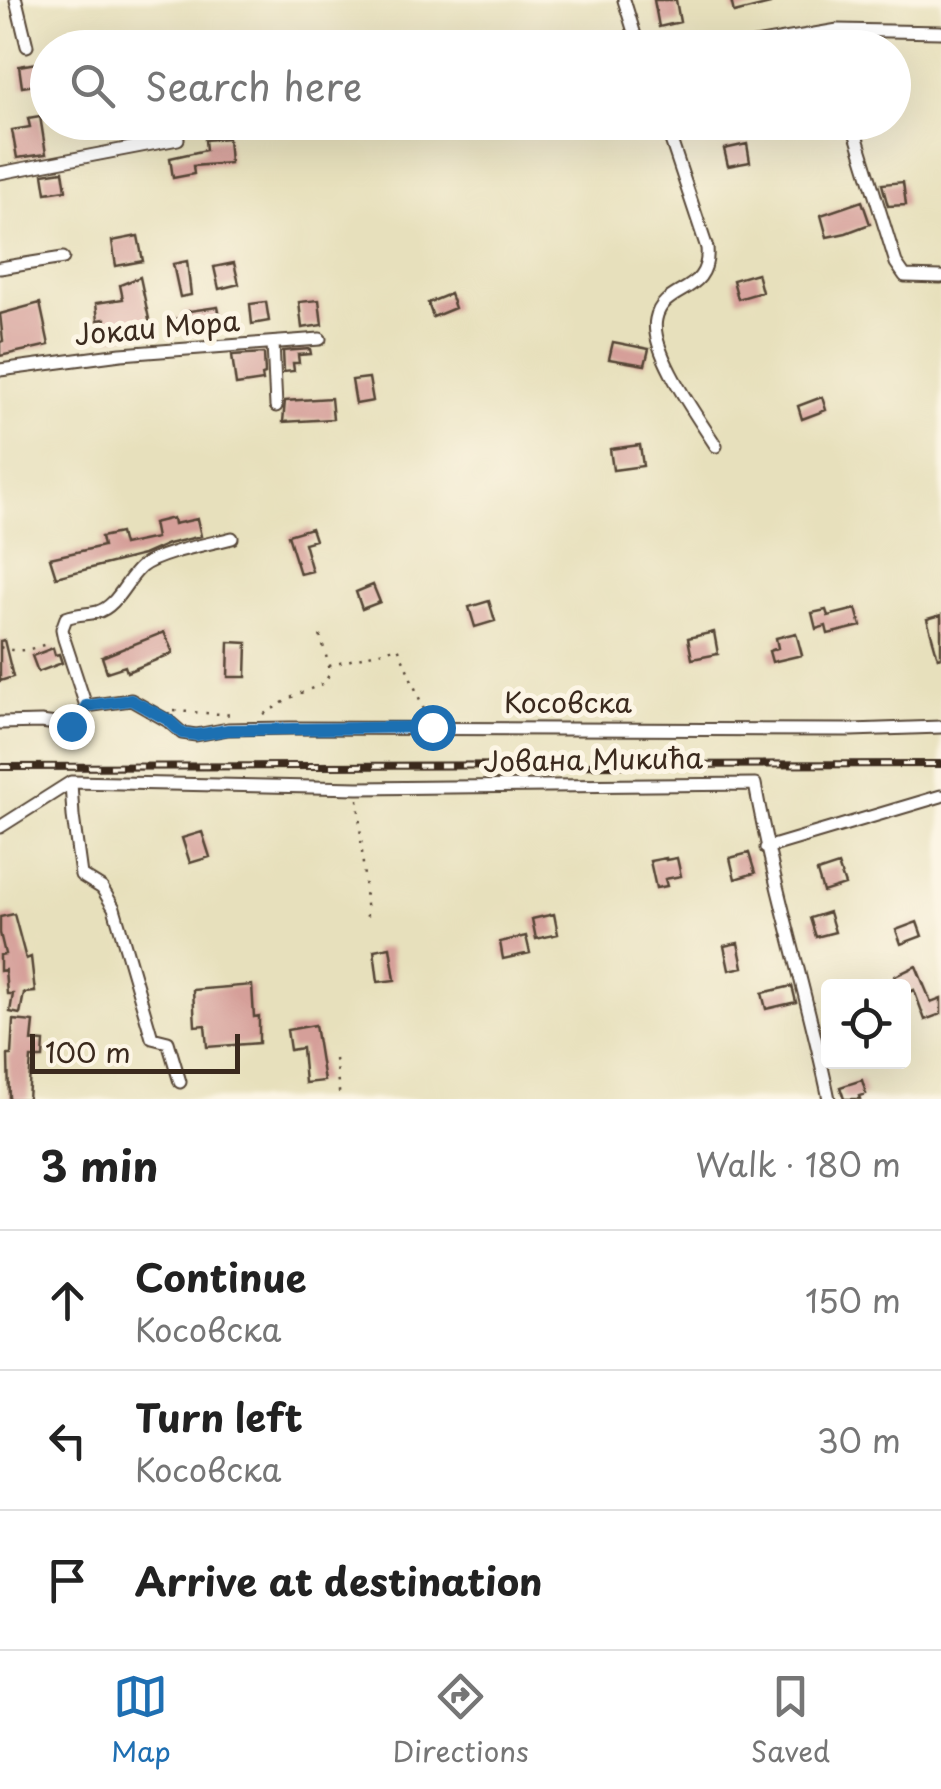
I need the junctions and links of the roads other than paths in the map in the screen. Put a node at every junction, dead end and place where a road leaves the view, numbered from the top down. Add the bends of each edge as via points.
1 (16, 0) edge
2 (624, 0) edge
3 (633, 30) edge
4 (911, 31) edge
5 (941, 32) edge
6 (27, 46) dead end
7 (173, 140) edge
8 (671, 140) edge
9 (858, 140) edge
10 (0, 173) edge
11 (62, 258) dead end
12 (0, 268) edge
13 (941, 276) edge
14 (320, 339) dead end
15 (273, 343) junction
16 (0, 370) edge
17 (276, 406) dead end
18 (716, 446) dead end
19 (232, 538) dead end
20 (86, 706) junction
21 (0, 723) edge
22 (941, 727) edge
23 (72, 782) junction
24 (941, 796) edge
25 (0, 827) edge
26 (766, 848) junction
27 (180, 1082) dead end
28 (829, 1099) edge

1 - 6 street
2 - 3 street
4 - 5 street
7 - 10 street
8 - 18 street via 708,262 693,285 659,309 654,324 678,389
9 - 13 street via 896,263 905,276
11 - 12 street
14 - 15 street, Јокаи Мора
15 - 16 street, Јокаи Мора
15 - 17 street
19 - 20 street via 155,559 98,612 66,618 64,639
20 - 21 street, Косовска via 71,726
20 - 22 street, Косовска via 131,700 196,735 274,728
23 - 25 street
23 - 26 street, Јована Микића via 358,788 755,784
23 - 27 street via 81,875 102,888 114,908 152,1038 168,1042
24 - 26 street
26 - 28 street, Јована Микића

